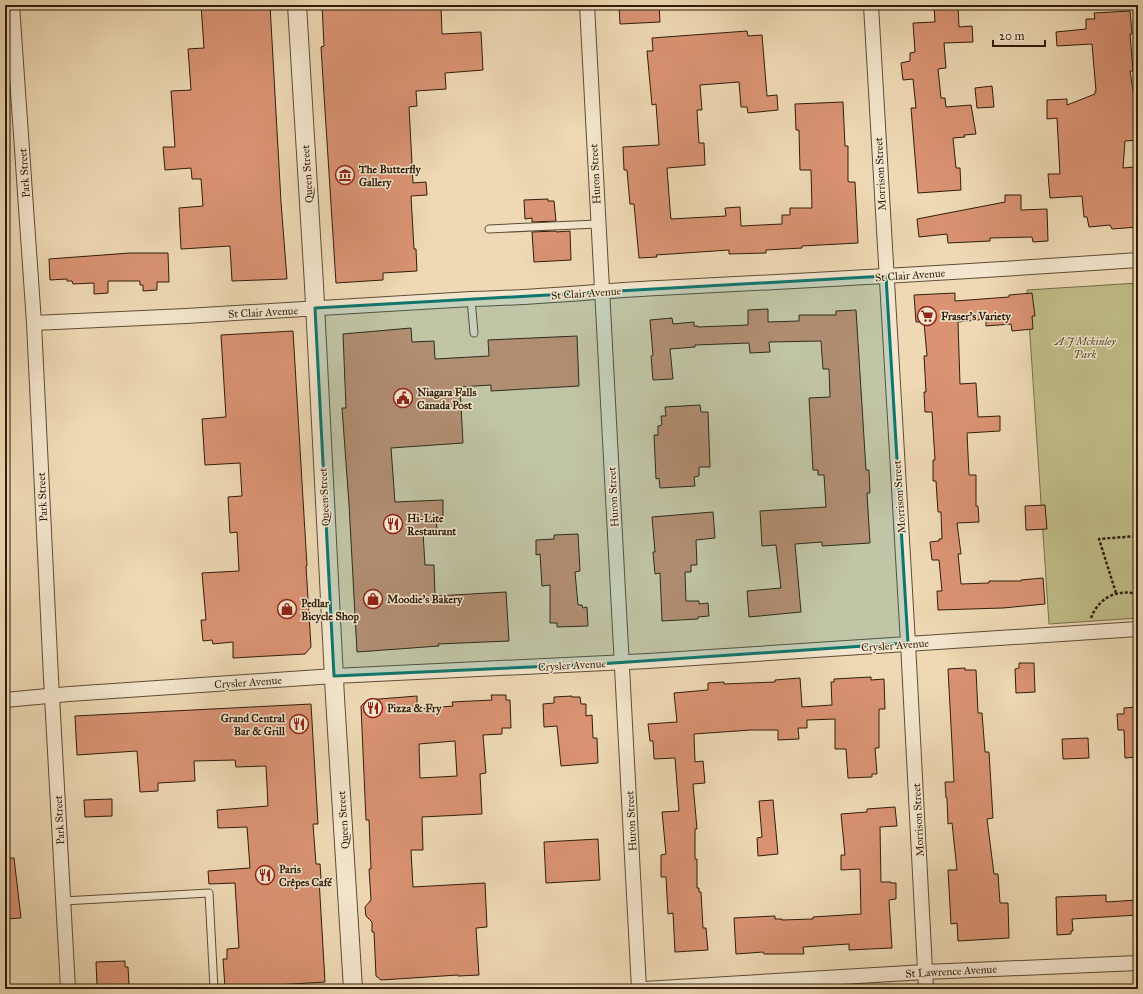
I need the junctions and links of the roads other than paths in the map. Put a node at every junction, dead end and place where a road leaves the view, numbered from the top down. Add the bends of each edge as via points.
1 (12, 5) edge
2 (297, 5) edge
3 (587, 5) edge
4 (871, 5) edge
5 (597, 224) junction
6 (489, 229) dead end
7 (1138, 260) edge
8 (886, 276) junction
9 (601, 291) junction
10 (471, 299) junction
11 (315, 308) junction
12 (34, 323) junction
13 (474, 333) dead end
14 (1138, 629) edge
15 (908, 644) junction
16 (623, 663) junction
17 (334, 676) junction
18 (52, 695) junction
19 (5, 700) edge
20 (63, 901) junction
21 (1138, 963) edge
22 (925, 972) junction
23 (68, 989) edge
24 (214, 989) edge
25 (353, 989) edge
26 (639, 989) edge
27 (644, 989) edge
28 (926, 989) edge

1 - 12 street, Park Street
2 - 11 street, Queen Street
3 - 5 street, Huron Street
4 - 8 street, Morrison Street
5 - 6 lane
5 - 9 street, Huron Street
7 - 8 street, St Clair Avenue
8 - 9 street, St Clair Avenue
8 - 15 street, Morrison Street
9 - 10 street, St Clair Avenue
9 - 16 street, Huron Street
10 - 11 street, St Clair Avenue
10 - 13 lane
11 - 12 street, St Clair Avenue
11 - 17 street, Queen Street
12 - 18 street, Park Street
14 - 15 street, Crysler Avenue
15 - 16 street, Crysler Avenue
15 - 22 street, Morrison Street
16 - 17 street, Crysler Avenue
16 - 26 street, Huron Street
17 - 18 street, Crysler Avenue
17 - 25 street, Queen Street
18 - 19 street, Crysler Avenue
18 - 20 street, Park Street
20 - 23 street, Park Street
20 - 24 lane via 209,893
21 - 22 street, St Lawrence Avenue
22 - 27 street, St Lawrence Avenue
22 - 28 street, Morrison Street

